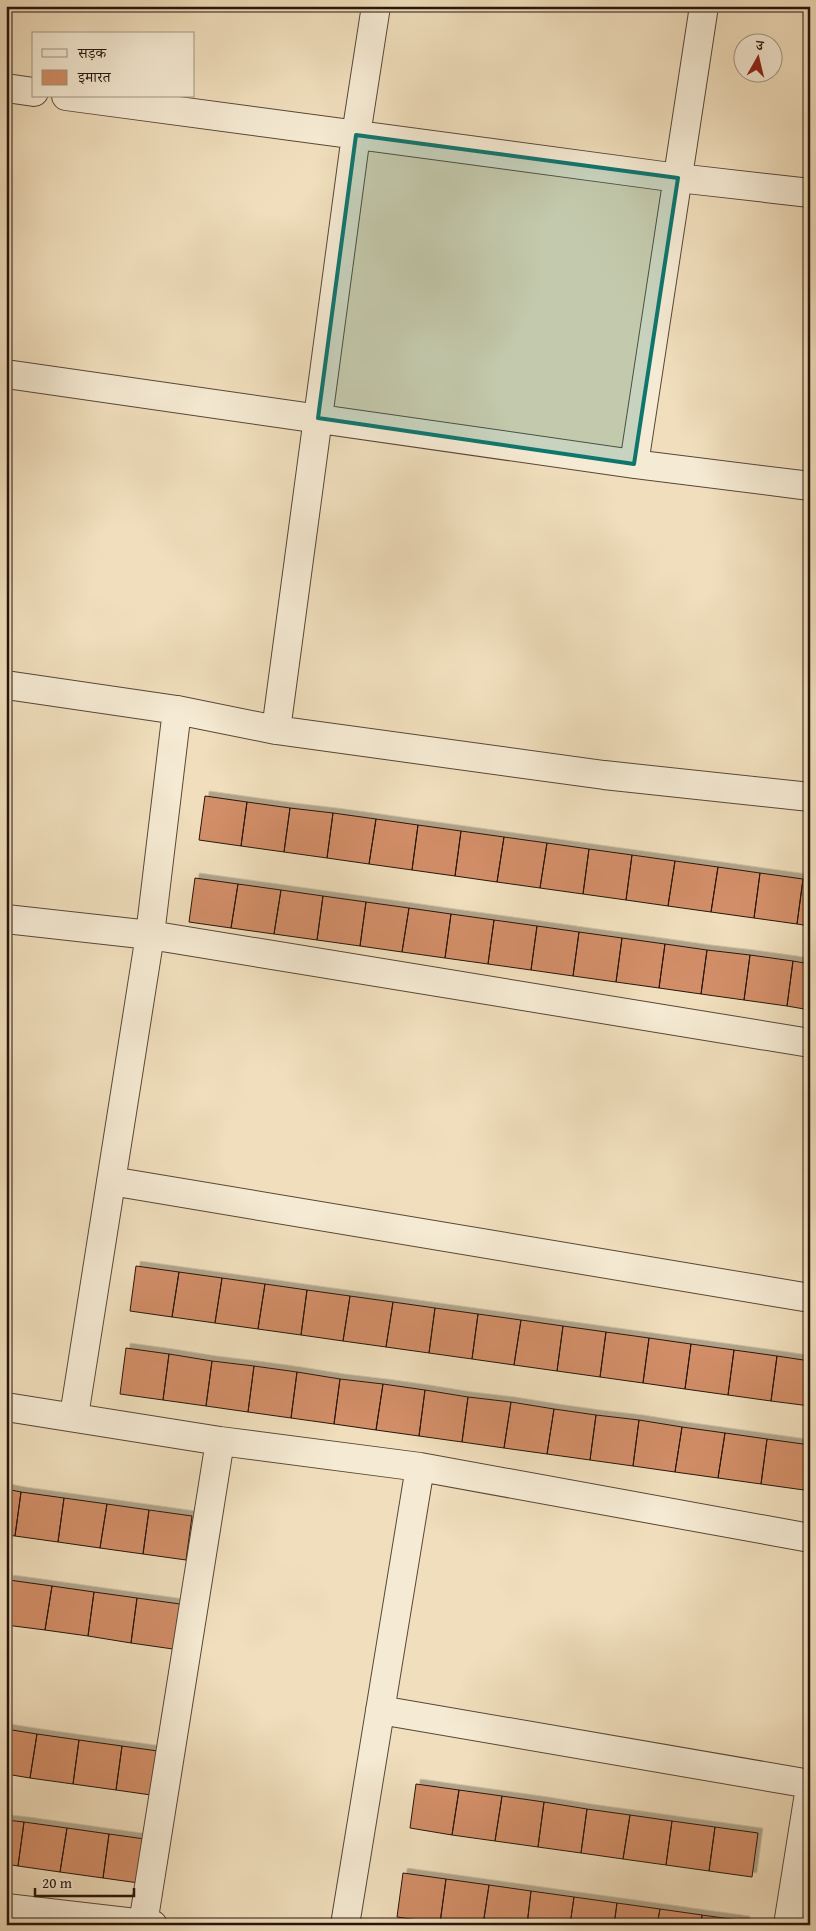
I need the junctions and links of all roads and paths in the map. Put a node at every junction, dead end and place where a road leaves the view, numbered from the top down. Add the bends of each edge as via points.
1 (376, 6) edge
2 (704, 6) edge
3 (6, 88) edge
4 (32, 92) edge
5 (80, 98) edge
6 (356, 136) junction
7 (678, 178) junction
8 (810, 193) edge
9 (6, 374) edge
10 (318, 418) junction
11 (634, 464) junction
12 (810, 486) edge
13 (6, 685) edge
14 (177, 710) junction
15 (276, 730) junction
16 (810, 797) edge
17 (6, 919) edge
18 (150, 935) junction
19 (810, 1043) edge
20 (111, 1181) junction
21 (810, 1298) edge
22 (6, 1407) edge
23 (74, 1416) junction
24 (220, 1441) junction
25 (420, 1467) junction
26 (810, 1538) edge
27 (380, 1710) junction
28 (810, 1786) edge
29 (6, 1908) edge
30 (148, 1924) edge
31 (345, 1925) edge
32 (788, 1925) edge

1 - 6 street
2 - 7 street
3 - 4 street
5 - 6 street
6 - 7 street
6 - 10 street
7 - 8 street
7 - 11 street
9 - 10 street
10 - 11 street
10 - 15 street
11 - 12 street
13 - 14 street
14 - 15 street
14 - 18 street
15 - 16 street via 604,775
17 - 18 street
18 - 19 street
18 - 20 street
20 - 21 street
20 - 23 street
22 - 23 street
23 - 24 street
24 - 25 street
24 - 30 street
25 - 26 street
25 - 27 street
27 - 28 street
27 - 31 street
28 - 32 street
29 - 30 street

